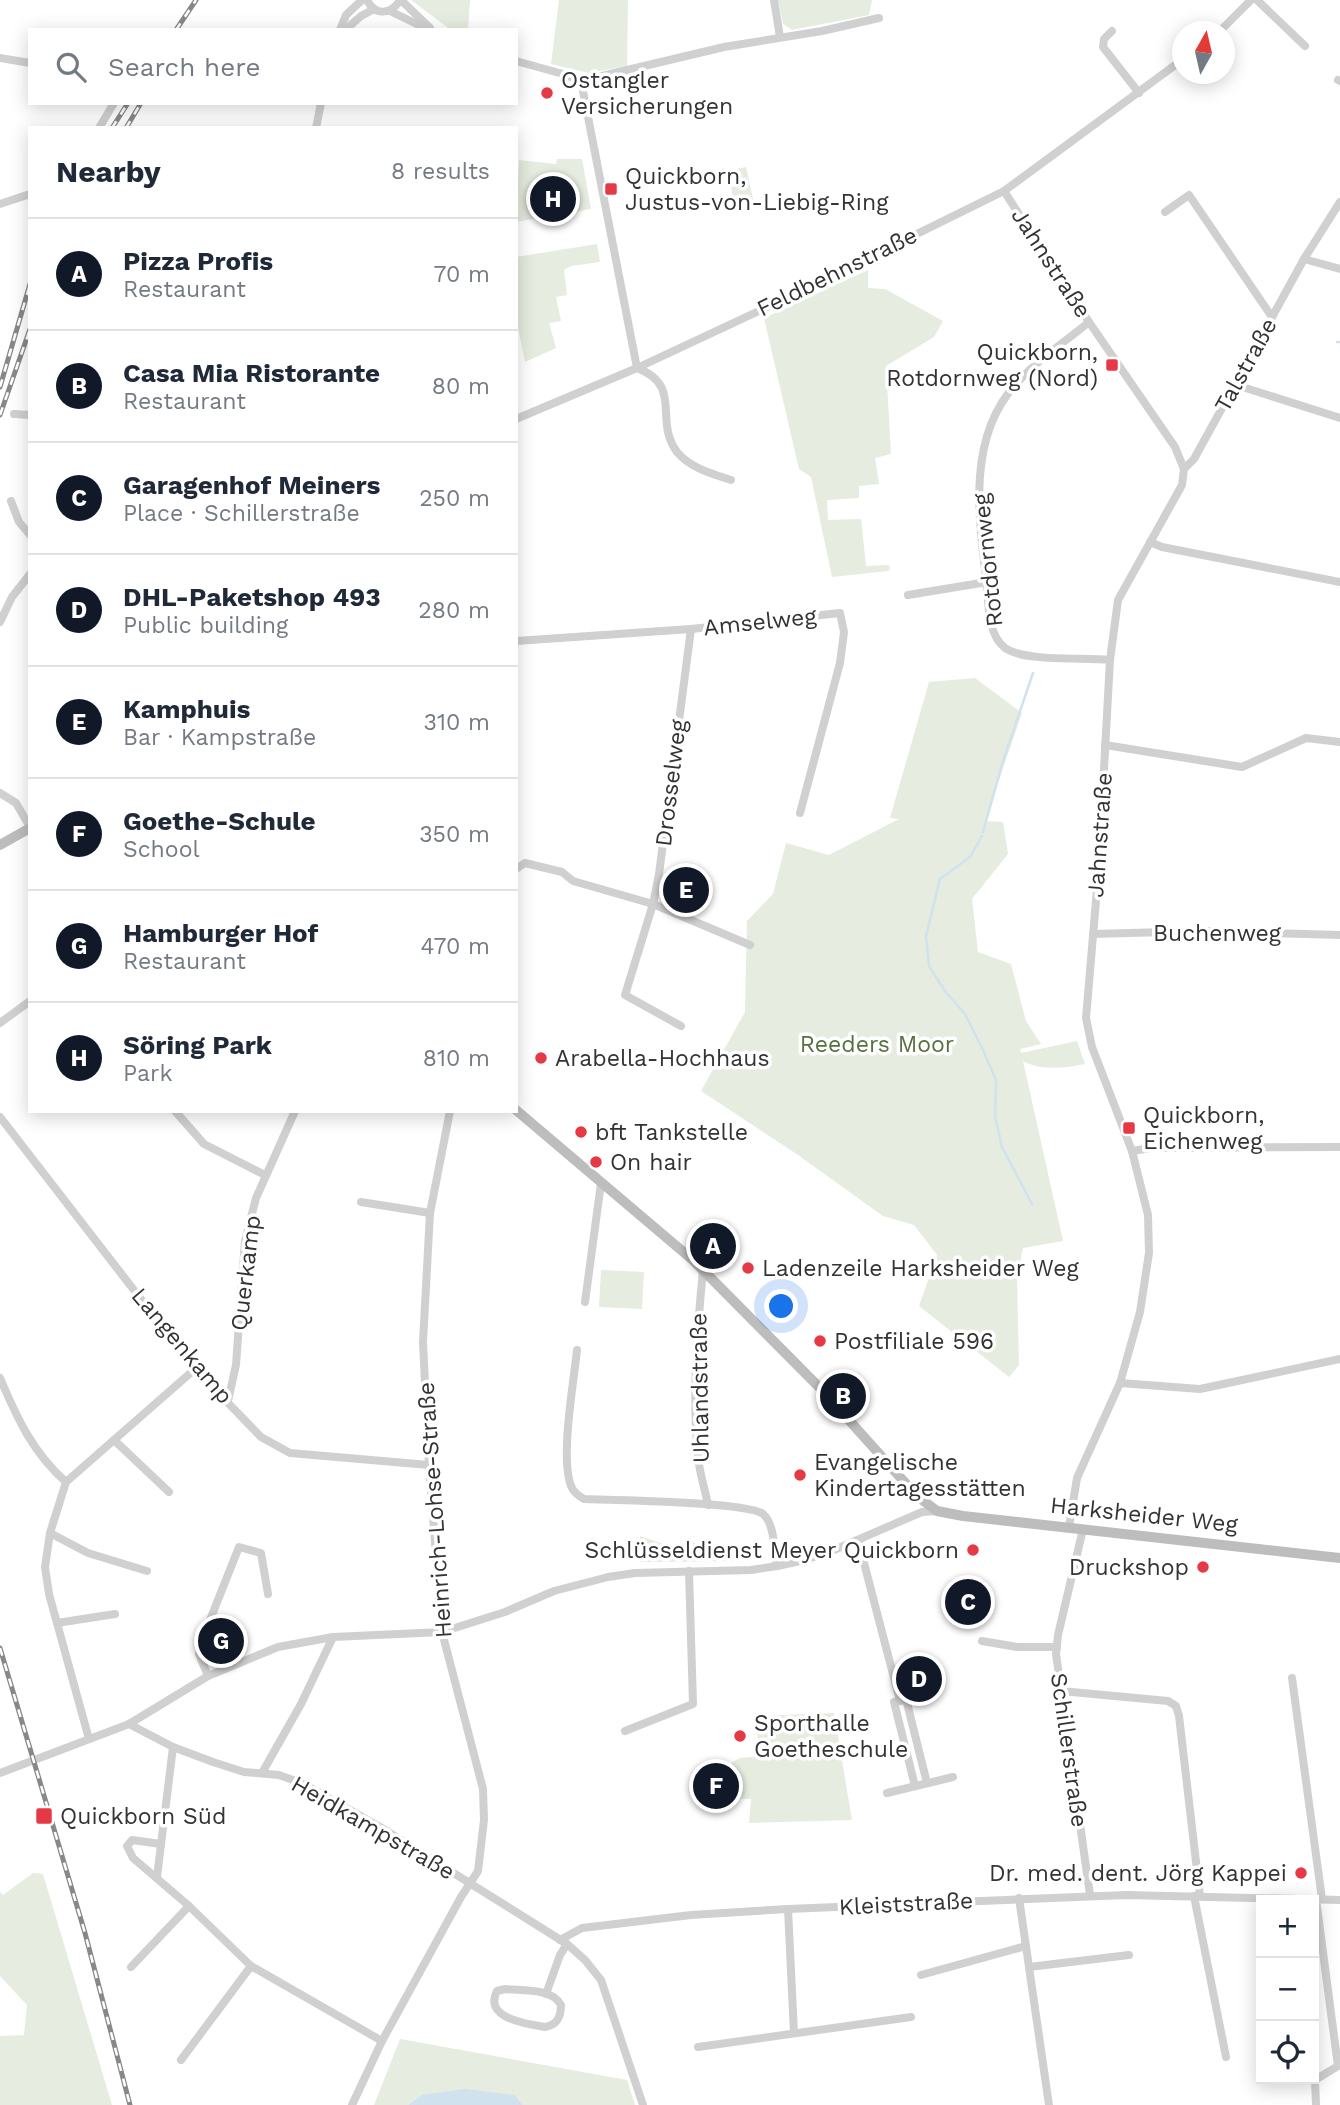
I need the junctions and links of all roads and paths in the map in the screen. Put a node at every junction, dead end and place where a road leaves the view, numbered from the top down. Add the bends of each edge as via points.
1 (364, 0) edge
2 (401, 0) edge
3 (774, 0) edge
4 (1254, 0) edge
5 (374, 9) junction
6 (390, 11) junction
7 (879, 18) dead end
8 (1231, 21) edge
9 (341, 28) edge
10 (347, 28) edge
11 (427, 28) edge
12 (429, 28) edge
13 (1112, 32) dead end
14 (780, 37) junction
15 (1305, 46) dead end
16 (0, 58) edge
17 (518, 62) edge
18 (28, 63) edge
19 (1172, 68) edge
20 (581, 81) junction
21 (1139, 93) junction
22 (113, 105) edge
23 (321, 105) edge
24 (100, 126) edge
25 (316, 126) edge
26 (1004, 191) junction
27 (28, 195) edge
28 (1340, 202) edge
29 (0, 204) edge
30 (1165, 212) dead end
31 (1304, 259) junction
32 (1340, 269) edge
33 (1272, 317) junction
34 (1089, 322) junction
35 (636, 368) junction
36 (1236, 385) junction
37 (14, 414) dead end
38 (28, 415) edge
39 (518, 418) edge
40 (1340, 418) edge
41 (1184, 470) junction
42 (731, 480) dead end
43 (11, 501) dead end
44 (28, 533) edge
45 (1150, 542) junction
46 (28, 577) edge
47 (987, 582) junction
48 (1340, 582) edge
49 (908, 595) dead end
50 (0, 622) edge
51 (691, 629) junction
52 (518, 641) edge
53 (1110, 660) junction
54 (1340, 742) edge
55 (1105, 745) junction
56 (0, 793) edge
57 (800, 813) dead end
58 (28, 824) edge
59 (28, 828) edge
60 (0, 845) edge
61 (518, 868) edge
62 (653, 904) junction
63 (1093, 934) junction
64 (1340, 935) edge
65 (750, 945) dead end
66 (28, 1002) edge
67 (0, 1023) edge
68 (681, 1026) dead end
69 (518, 1112) edge
70 (177, 1113) edge
71 (294, 1113) edge
72 (450, 1113) edge
73 (0, 1117) edge
74 (1340, 1147) edge
75 (1132, 1151) junction
76 (265, 1175) junction
77 (601, 1183) junction
78 (361, 1202) dead end
79 (430, 1213) junction
80 (703, 1270) junction
81 (584, 1301) dead end
82 (577, 1350) dead end
83 (1340, 1359) edge
84 (195, 1369) junction
85 (0, 1378) edge
86 (1121, 1383) junction
87 (228, 1401) junction
88 (114, 1440) junction
89 (429, 1465) junction
90 (66, 1482) junction
91 (169, 1492) dead end
92 (708, 1505) junction
93 (937, 1511) junction
94 (1069, 1527) junction
95 (1083, 1529) junction
96 (50, 1533) junction
97 (858, 1539) junction
98 (1340, 1559) edge
99 (777, 1566) junction
100 (147, 1571) dead end
101 (689, 1571) junction
102 (268, 1594) dead end
103 (115, 1614) dead end
104 (57, 1623) junction
105 (442, 1632) junction
106 (333, 1637) junction
107 (982, 1642) dead end
108 (1057, 1647) junction
109 (208, 1676) junction
110 (1292, 1678) dead end
111 (1061, 1691) junction
112 (900, 1701) junction
113 (129, 1724) junction
114 (625, 1731) dead end
115 (89, 1739) junction
116 (173, 1747) junction
117 (0, 1773) edge
118 (262, 1773) junction
119 (953, 1777) dead end
120 (927, 1783) junction
121 (915, 1786) junction
122 (887, 1793) dead end
123 (161, 1844) junction
124 (157, 1877) junction
125 (470, 1885) junction
126 (1090, 1895) junction
127 (1319, 1895) edge
128 (1197, 1896) junction
129 (1256, 1897) edge
130 (1019, 1898) junction
131 (1319, 1899) joint
132 (1340, 1900) edge
133 (189, 1906) junction
134 (788, 1909) junction
135 (563, 1942) junction
136 (1026, 1946) junction
137 (1129, 1955) dead end
138 (251, 1966) junction
139 (131, 1967) dead end
140 (1029, 1967) junction
141 (921, 1976) dead end
142 (546, 1994) junction
143 (911, 2018) dead end
144 (794, 2034) junction
145 (382, 2041) junction
146 (698, 2047) dead end
147 (1226, 2057) dead end
148 (181, 2060) dead end
149 (352, 2105) edge
150 (643, 2105) edge
151 (1049, 2105) edge
152 (1316, 2105) edge

1 - 5 street
1 - 9 street via 346,15
2 - 6 street
2 - 12 street
3 - 14 street
4 - 8 street
4 - 15 street
5 - 6 street
5 - 10 street
6 - 11 street
7 - 14 street
13 - 21 street via 1103,47
14 - 20 street
16 - 18 street
17 - 20 street
19 - 21 street, Feldbehnstraße
20 - 35 street
21 - 26 street, Feldbehnstraße
22 - 24 street
23 - 25 street
26 - 34 street, Jahnstraße
26 - 35 street, Feldbehnstraße
27 - 29 street
28 - 31 street, Talstraße
30 - 33 street via 1188,195
31 - 32 street
31 - 33 street, Talstraße
33 - 36 street, Talstraße
34 - 41 street, Jahnstraße via 1175,447
34 - 47 street, Rotdornweg via 1024,374 996,411 983,450 979,493
35 - 39 street, Feldbehnstraße
35 - 42 street via 651,373 660,383 667,429 678,453 705,471
36 - 40 street
36 - 41 street, Talstraße
37 - 38 street
41 - 45 street, Jahnstraße via 1178,495
43 - 44 street
45 - 48 street
45 - 53 street, Jahnstraße via 1118,600
46 - 50 street
47 - 49 street
47 - 53 street, Rotdornweg via 992,628 1011,652
51 - 52 street, Amselweg
51 - 57 street, Amselweg via 840,613 844,632 840,663
51 - 62 street, Drosselweg
53 - 55 street, Jahnstraße
54 - 55 street via 1306,738 1242,767
55 - 63 street, Jahnstraße
56 - 58 street via 16,803
59 - 60 main road
61 - 62 street via 525,863 562,872 573,881
62 - 65 street
62 - 68 street, Drosselweg via 625,995
63 - 64 street, Buchenweg
63 - 75 street, Jahnstraße via 1086,1018 1092,1047
66 - 67 street
69 - 77 main road, Harksheider Weg
70 - 76 street via 204,1144
71 - 76 street, Querkamp
72 - 79 street, Heinrich-Lohse-Straße
73 - 84 street, Langenkamp
74 - 75 street
75 - 86 street, Jahnstraße via 1148,1215 1149,1253 1140,1312
76 - 87 street, Querkamp via 245,1241 236,1365
77 - 80 main road, Harksheider Weg
77 - 81 street
78 - 79 street
79 - 89 street, Heinrich-Lohse-Straße via 424,1342
80 - 92 street, Uhlandstraße via 696,1417 698,1459
80 - 93 main road, Harksheider Weg via 821,1389 898,1477
82 - 92 street via 567,1445 568,1474 576,1495
83 - 86 street via 1200,1389
84 - 87 street, Langenkamp
84 - 88 street
85 - 90 street via 22,1428 46,1465
86 - 94 street, Jahnstraße via 1077,1478
87 - 89 street, Langenkamp via 261,1437 290,1453
88 - 90 street
88 - 91 street
89 - 105 street, Heinrich-Lohse-Straße
90 - 96 street
92 - 99 street via 764,1515
93 - 94 main road, Harksheider Weg
93 - 97 street via 922,1512
94 - 95 main road, Harksheider Weg
95 - 98 main road, Harksheider Weg
95 - 108 street, Schillerstraße
96 - 100 street via 88,1553
96 - 104 street via 45,1567
97 - 99 street
97 - 112 street
99 - 101 street
101 - 105 street via 635,1573 557,1590
101 - 114 street via 693,1704
102 - 109 street via 261,1553 239,1547 199,1654
103 - 104 street
104 - 115 street
105 - 106 street
105 - 125 street, Heinrich-Lohse-Straße via 483,1789 478,1871
106 - 109 street via 278,1647
106 - 118 street
107 - 108 street, Schillerstraße
108 - 111 street, Schillerstraße
109 - 113 street
110 - 127 street
111 - 126 street, Schillerstraße
111 - 128 street via 1168,1701 1176,1706
112 - 120 street via 906,1699
112 - 121 street via 894,1702
113 - 115 street
113 - 116 street, Heidkampstraße
115 - 117 street
116 - 118 street, Heidkampstraße via 244,1772
116 - 123 street
118 - 125 street, Heidkampstraße via 304,1784
119 - 120 street
120 - 121 street
121 - 122 street
123 - 124 street
123 - 124 street via 132,1840 127,1846 133,1858
124 - 133 street
125 - 135 street, Heidkampstraße
125 - 145 street, Heinrich-Lohse-Straße
126 - 128 street, Kleiststraße
126 - 130 street, Kleiststraße
128 - 129 street, Kleiststraße
128 - 147 street
130 - 134 street, Kleiststraße
130 - 136 street
131 - 132 street, Kleiststraße
131 - 152 street via 1338,2066 1315,2080
133 - 138 street
133 - 139 street
134 - 135 street, Kleiststraße via 582,1928
134 - 144 street
135 - 142 street
135 - 150 street, Heidkampstraße via 601,1980
136 - 140 street
136 - 141 street
137 - 140 street
138 - 145 street
138 - 148 street
140 - 151 street
142 - 142 street via 561,2005 558,2020 551,2026 504,2016 493,2005 501,1990
143 - 144 street
144 - 146 street
145 - 149 street, Heinrich-Lohse-Straße

